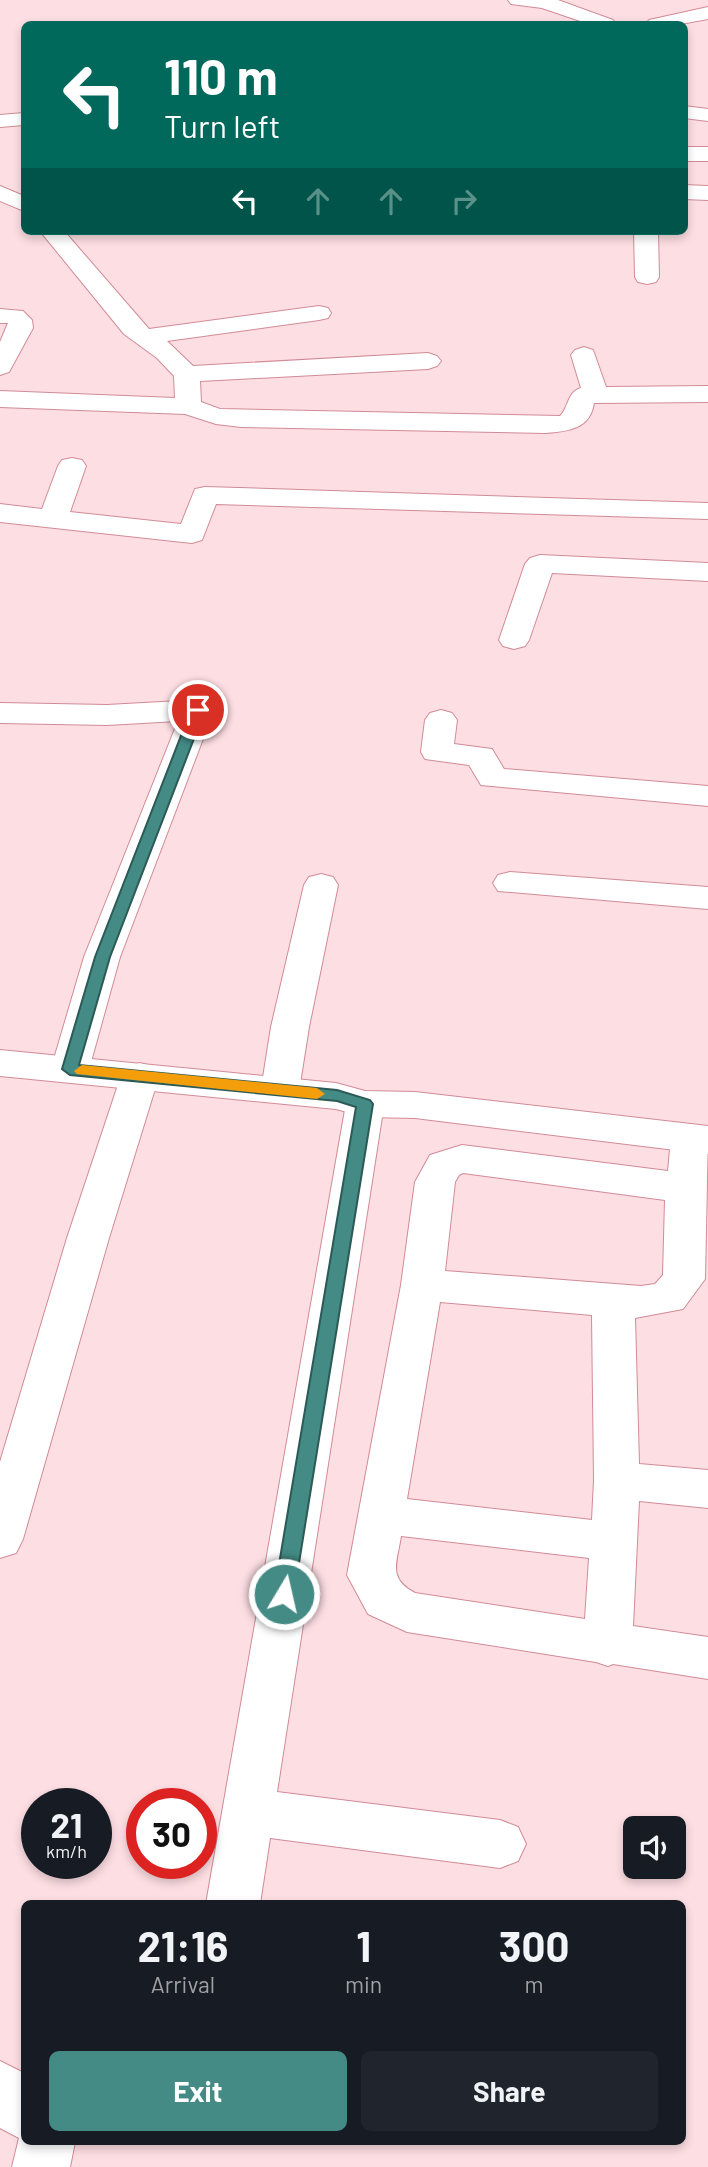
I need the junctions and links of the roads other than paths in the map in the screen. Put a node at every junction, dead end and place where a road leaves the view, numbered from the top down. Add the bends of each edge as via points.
1 (518, 0) edge
2 (708, 13) edge
3 (598, 21) edge
4 (670, 21) edge
5 (688, 112) edge
6 (708, 115) edge
7 (21, 119) edge
8 (0, 121) edge
9 (688, 154) edge
10 (708, 154) edge
11 (688, 192) edge
12 (708, 192) edge
13 (0, 193) edge
14 (21, 203) edge
15 (55, 235) edge
16 (646, 235) edge
17 (647, 277) dead end
18 (319, 313) dead end
19 (0, 316) edge
20 (144, 337) junction
21 (584, 355) dead end
22 (428, 361) dead end
23 (0, 367) edge
24 (187, 374) junction
25 (595, 393) junction
26 (708, 394) edge
27 (0, 399) edge
28 (188, 406) junction
29 (72, 466) dead end
30 (708, 511) edge
31 (0, 513) edge
32 (53, 519) junction
33 (547, 535) junction
34 (708, 572) edge
35 (514, 640) dead end
36 (0, 713) edge
37 (442, 720) dead end
38 (708, 796) edge
39 (510, 883) dead end
40 (321, 885) dead end
41 (708, 898) edge
42 (0, 1063) edge
43 (70, 1069) junction
44 (139, 1076) junction
45 (280, 1090) junction
46 (365, 1104) junction
47 (700, 1139) edge
48 (686, 1188) junction
49 (422, 1285) junction
50 (613, 1301) junction
51 (617, 1480) junction
52 (708, 1489) edge
53 (383, 1515) junction
54 (0, 1539) edge
55 (615, 1542) junction
56 (608, 1645) junction
57 (708, 1658) edge
58 (248, 1812) junction
59 (500, 1844) dead end
60 (234, 1900) edge
61 (0, 2089) edge
62 (21, 2109) edge
63 (45, 2145) edge
64 (41, 2167) edge

1 - 3 street via 545,2
2 - 4 street
5 - 6 street
7 - 8 street
9 - 10 street
11 - 12 street
13 - 14 street
15 - 20 street
16 - 17 street
18 - 20 street
19 - 23 street via 20,320
20 - 24 street
21 - 25 street
22 - 24 street
24 - 28 street
25 - 26 street
25 - 28 street via 585,394 579,413 568,423 546,425 241,419
27 - 28 street
29 - 32 street
30 - 33 street
31 - 32 street
32 - 33 street via 192,534 205,495
33 - 34 street
33 - 35 street
36 - 43 street via 107,715 198,710 102,957
37 - 38 street via 437,752 480,756 493,778
39 - 41 street
40 - 45 street
42 - 43 street
43 - 44 street
44 - 45 street
44 - 54 street
45 - 46 street
46 - 47 street via 415,1105
46 - 58 street
47 - 48 street
48 - 49 street via 462,1159 444,1165 435,1182
48 - 50 street via 684,1279 668,1298
49 - 50 street
49 - 53 street
50 - 51 street
51 - 52 street
51 - 55 street
53 - 55 street
53 - 56 street via 371,1575 384,1600 407,1612
55 - 56 street
56 - 57 street
58 - 59 street
58 - 60 street
61 - 62 street
63 - 64 street

